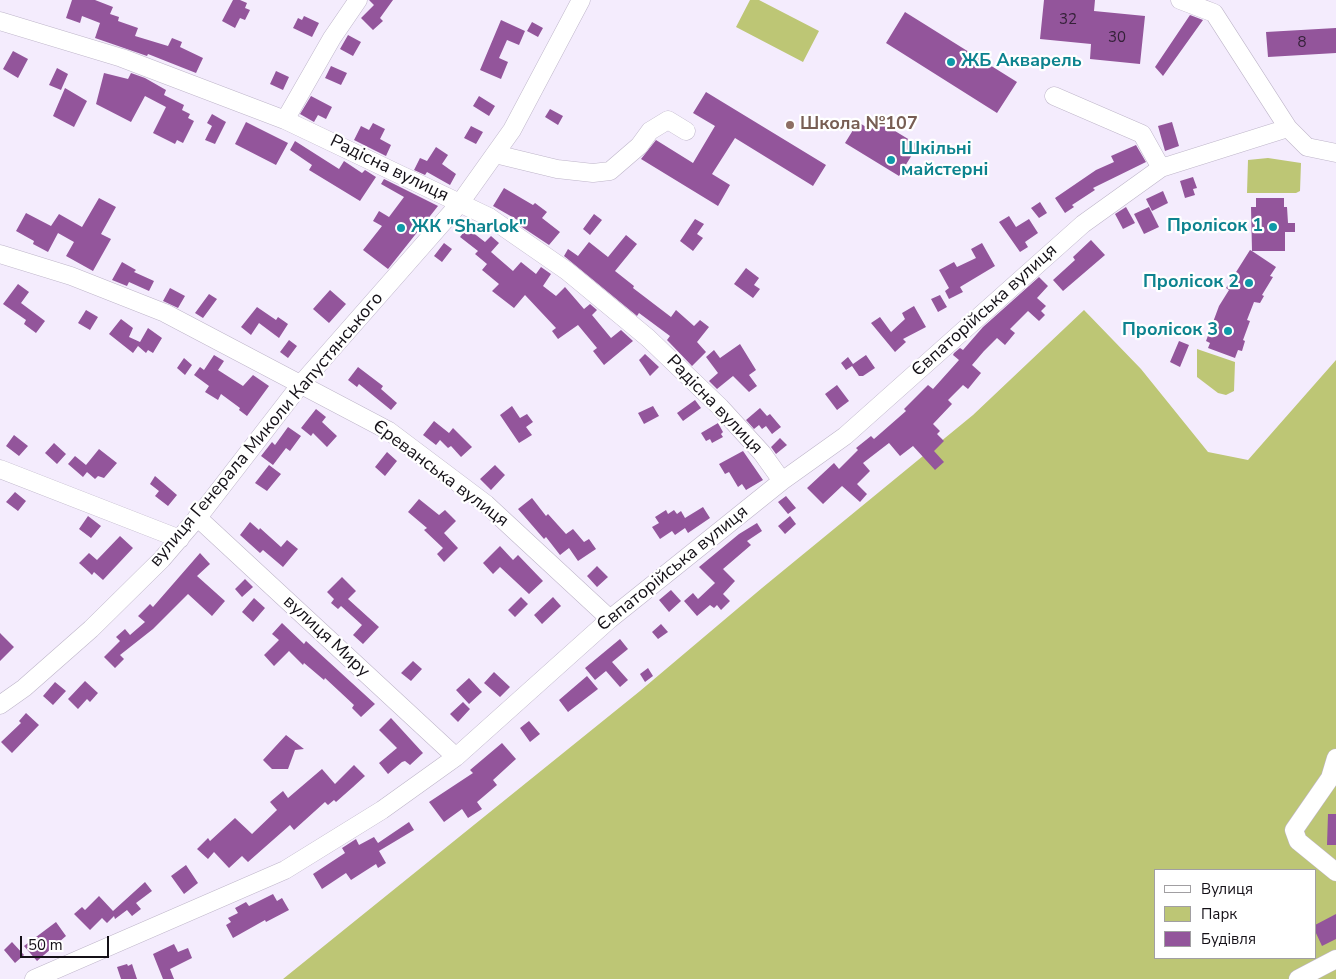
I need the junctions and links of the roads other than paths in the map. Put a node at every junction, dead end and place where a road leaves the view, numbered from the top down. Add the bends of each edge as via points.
1 (358, 0) edge
2 (581, 0) edge
3 (1180, 0) edge
4 (0, 21) edge
5 (1054, 96) dead end
6 (286, 120) junction
7 (1288, 128) junction
8 (686, 131) dead end
9 (1259, 137) junction
10 (1307, 147) junction
11 (1336, 153) edge
12 (495, 154) junction
13 (1160, 168) junction
14 (460, 203) junction
15 (0, 254) edge
16 (301, 384) junction
17 (0, 469) edge
18 (782, 481) junction
19 (197, 517) junction
20 (180, 539) junction
21 (610, 619) junction
22 (0, 705) edge
23 (456, 757) junction
24 (1336, 758) edge
25 (1336, 872) edge
26 (1336, 959) edge
27 (34, 979) edge
28 (1298, 979) edge

1 - 6 street via 332,38
2 - 12 street, вулиця Генерала Миколи Капустянського via 512,130
3 - 7 street via 1214,13
4 - 6 street, Радісна вулиця via 122,58
5 - 13 street via 1142,134
6 - 14 street, Радісна вулиця
7 - 9 street, Євпаторійська вулиця
7 - 10 street
8 - 12 street via 668,120 650,131 639,146 610,171 593,173 557,169
9 - 10 street
9 - 13 street, Євпаторійська вулиця
10 - 11 street
12 - 14 street, вулиця Генерала Миколи Капустянського
13 - 18 street, Євпаторійська вулиця via 1083,224 845,436
14 - 16 street, вулиця Генерала Миколи Капустянського
14 - 18 street, Радісна вулиця via 489,217 567,271 648,338 720,407 762,453
15 - 16 street, Єреванська вулиця via 71,276 165,313
16 - 19 street, вулиця Генерала Миколи Капустянського
16 - 21 street, Єреванська вулиця via 389,431 478,498
17 - 20 street
18 - 21 street, Євпаторійська вулиця
19 - 20 street, вулиця Генерала Миколи Капустянського
19 - 23 street, вулиця Миру
20 - 22 street, вулиця Генерала Миколи Капустянського via 91,629
21 - 23 street, Євпаторійська вулиця
23 - 27 street, Євпаторійська вулиця via 382,810 285,870
24 - 25 street via 1330,778 1294,830 1298,841
26 - 28 street

